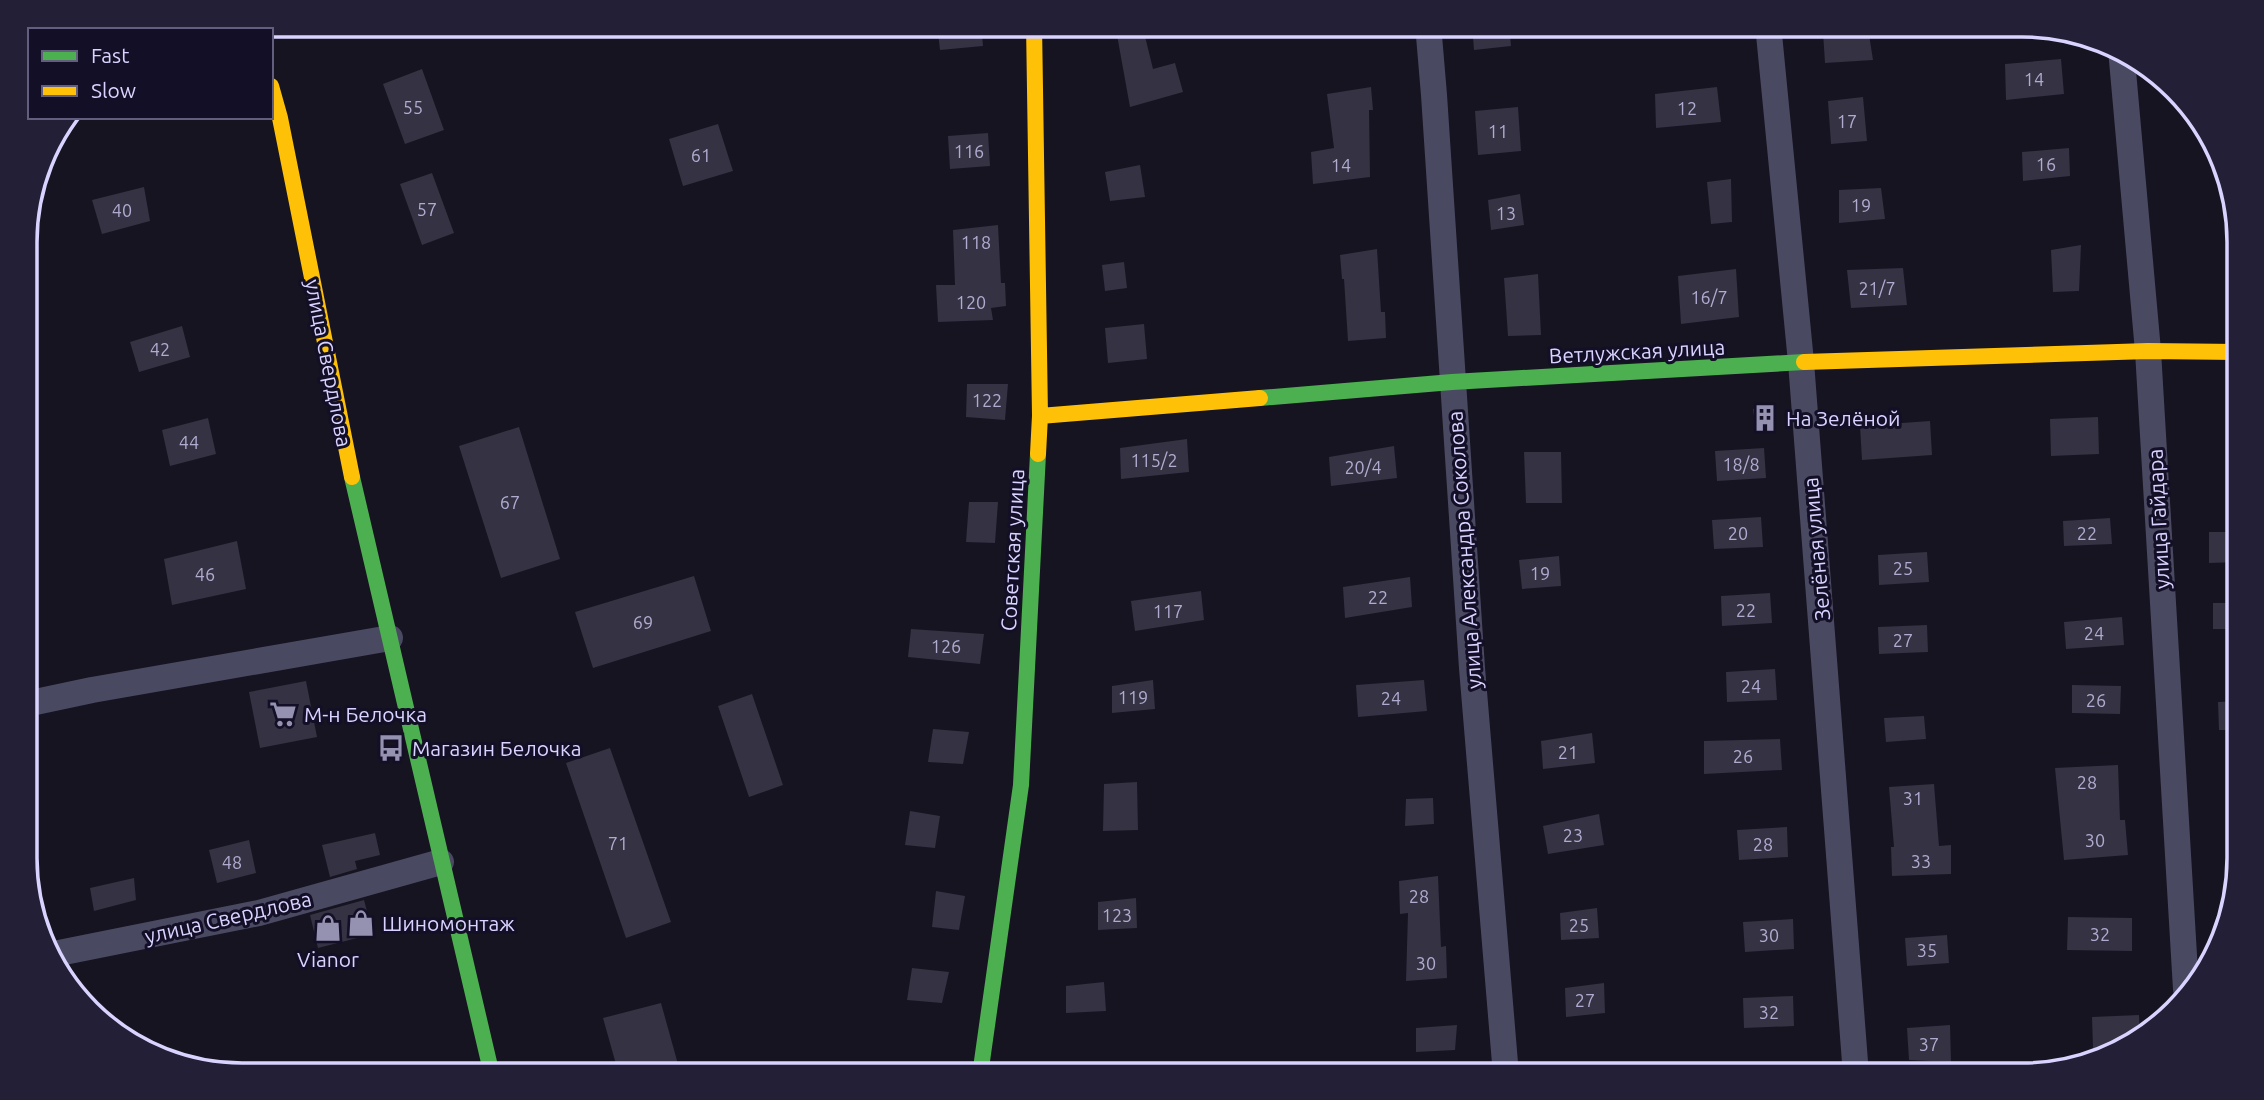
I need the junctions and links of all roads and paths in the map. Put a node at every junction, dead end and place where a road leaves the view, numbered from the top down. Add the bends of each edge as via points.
1 (1034, 37) edge
2 (1429, 37) edge
3 (1769, 37) edge
4 (2122, 63) edge
5 (273, 93) edge
6 (2148, 351) junction
7 (2227, 352) edge
8 (1801, 362) junction
9 (1452, 382) junction
10 (1040, 416) junction
11 (390, 638) junction
12 (37, 702) edge
13 (441, 862) junction
14 (60, 953) edge
15 (2186, 981) edge
16 (489, 1063) edge
17 (982, 1063) edge
18 (1505, 1063) edge
19 (1855, 1063) edge

1 - 10 street, Советская улица
2 - 9 street, улица Александра Соколова
3 - 8 street, Зелёная улица
4 - 6 street, улица Гайдара
5 - 11 street, улица Свердлова via 347,457
6 - 7 street, Ветлужская улица
6 - 8 street, Ветлужская улица
6 - 15 street, улица Гайдара
8 - 9 street, Ветлужская улица
8 - 19 street, Зелёная улица
9 - 10 street, Ветлужская улица
9 - 18 street, улица Александра Соколова
10 - 17 street, Советская улица via 1021,785
11 - 12 street
11 - 13 street, улица Свердлова
13 - 14 street, улица Свердлова via 259,914
13 - 16 street, улица Свердлова

